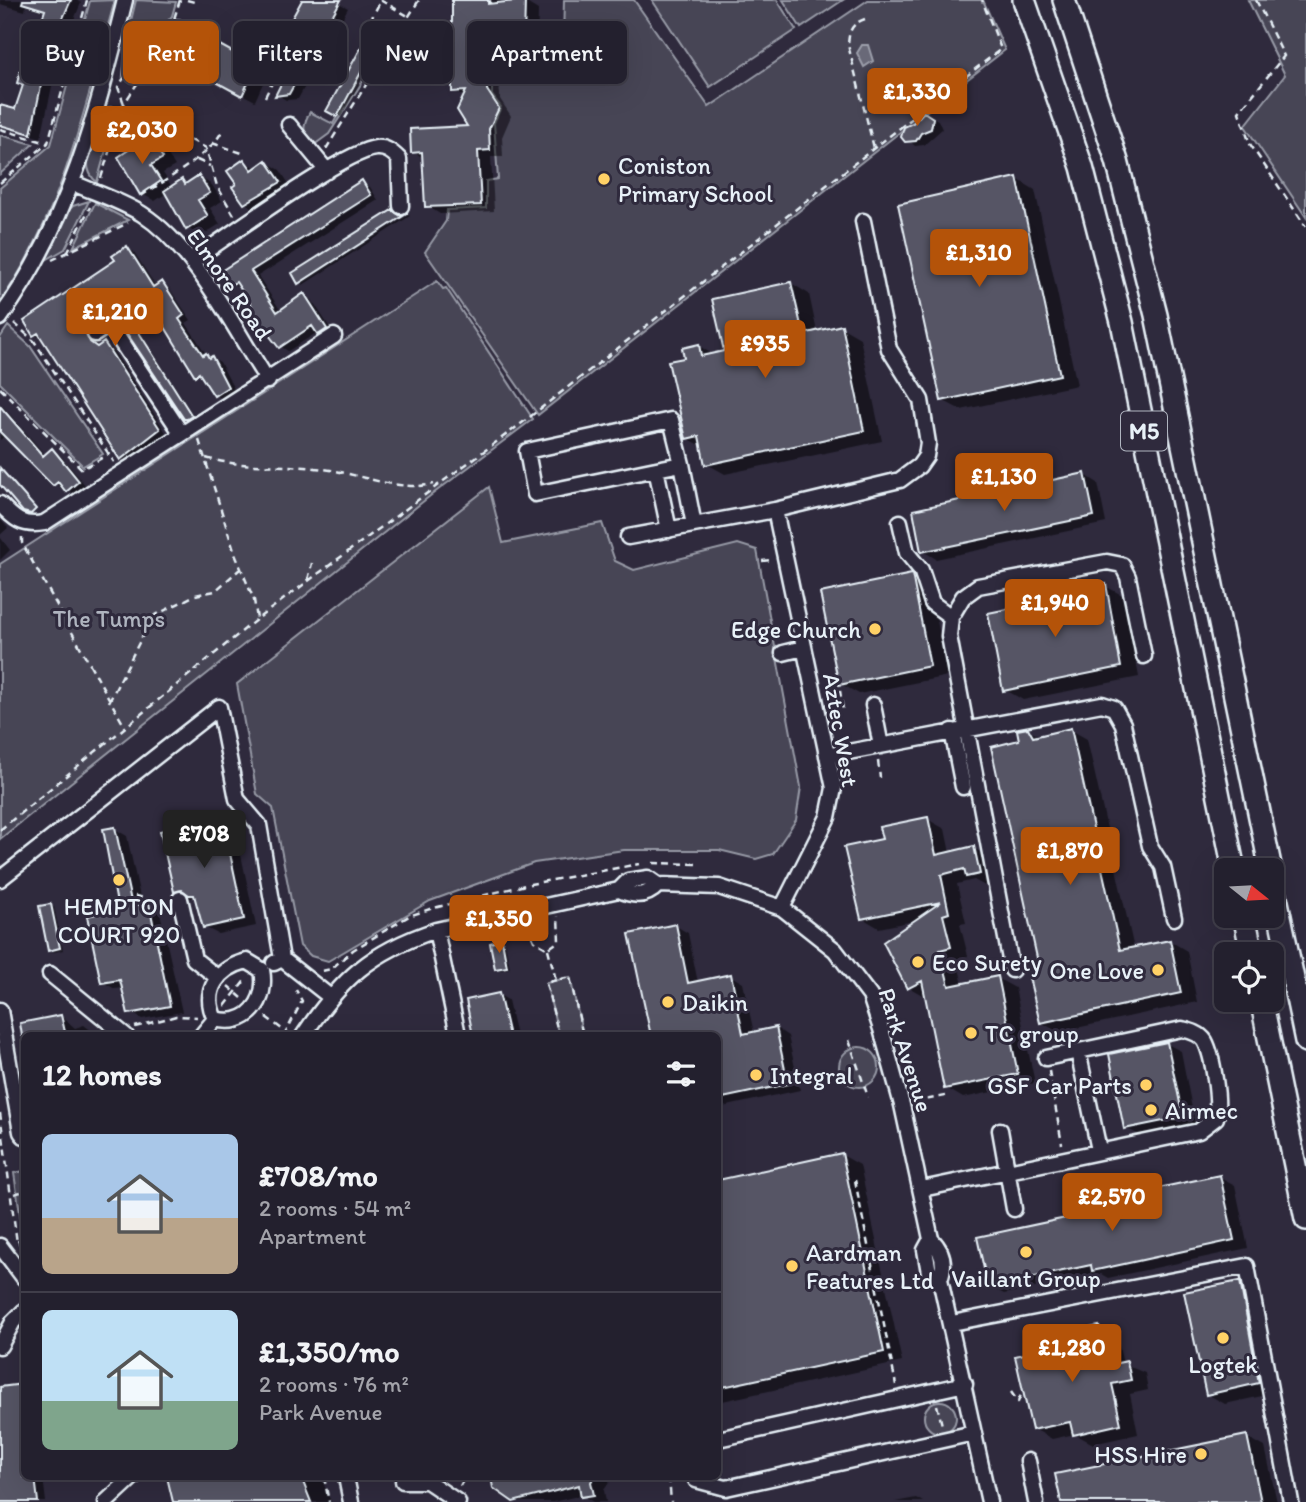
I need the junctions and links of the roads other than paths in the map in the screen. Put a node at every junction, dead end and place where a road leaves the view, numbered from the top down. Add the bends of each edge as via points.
1 (125, 0) edge
2 (1024, 0) edge
3 (1064, 0) edge
4 (289, 125) dead end
5 (323, 166) junction
6 (73, 183) junction
7 (401, 206) dead end
8 (863, 221) dead end
9 (191, 261) junction
10 (1, 317) edge
11 (95, 334) dead end
12 (334, 335) dead end
13 (268, 381) junction
14 (187, 430) junction
15 (681, 464) junction
16 (656, 468) junction
17 (0, 503) edge
18 (775, 510) junction
19 (900, 522) dead end
20 (694, 525) junction
21 (669, 530) junction
22 (628, 537) dead end
23 (951, 617) junction
24 (803, 648) junction
25 (783, 653) dead end
26 (1144, 656) dead end
27 (873, 705) dead end
28 (959, 730) junction
29 (881, 746) junction
30 (827, 757) junction
31 (1232, 858) edge
32 (1268, 858) edge
33 (0, 879) edge
34 (180, 900) road end
35 (782, 908) junction
36 (1174, 918) dead end
37 (1282, 928) edge
38 (436, 930) junction
39 (282, 959) junction
40 (262, 970) junction
41 (1012, 970) dead end
42 (50, 974) dead end
43 (217, 977) junction
44 (329, 996) junction
45 (0, 1010) edge
46 (1264, 1012) edge
47 (215, 1019) junction
48 (457, 1030) dead end
49 (121, 1032) edge
50 (204, 1032) edge
51 (306, 1032) edge
52 (1306, 1041) edge
53 (1078, 1051) junction
54 (1046, 1058) road end
55 (1000, 1130) dead end
56 (21, 1132) edge
57 (1099, 1150) junction
58 (1007, 1170) junction
59 (922, 1189) junction
60 (1014, 1209) dead end
61 (1306, 1219) edge
62 (0, 1246) edge
63 (21, 1274) edge
64 (21, 1314) edge
65 (952, 1323) junction
66 (0, 1346) edge
67 (965, 1384) junction
68 (974, 1433) junction
69 (721, 1438) edge
70 (1028, 1461) dead end
71 (131, 1480) edge
72 (347, 1480) edge
73 (704, 1480) edge
74 (403, 1481) dead end
75 (106, 1502) edge
76 (351, 1502) edge
77 (458, 1502) edge
78 (989, 1502) edge
79 (1037, 1502) edge
80 (1292, 1502) edge

1 - 6 street
2 - 31 highway, M5 via 1082,167 1122,321
3 - 32 highway, M5 via 1117,161 1156,315
4 - 5 street
5 - 7 street via 383,148 399,159
5 - 9 street
6 - 9 street, Elmore Road via 144,215
6 - 10 street via 34,268
8 - 18 street via 889,349 920,400 926,456 900,480
9 - 13 street, Elmore Road
11 - 14 street via 116,320
12 - 13 street, Elmore Road
13 - 14 street, Elmore Road
14 - 17 street, Elmore Road via 44,523 16,521
15 - 16 street
15 - 16 street via 671,419 527,451 536,494
15 - 20 street
16 - 21 street
18 - 20 street
18 - 24 street, Aztec West
19 - 23 street via 907,553 921,570 932,603
20 - 21 street
21 - 22 street
23 - 26 street via 962,597 978,586 1107,562 1122,565
23 - 28 street
24 - 25 street
24 - 30 street, Aztec West
27 - 29 street
28 - 29 street
28 - 36 street via 1102,704 1114,708 1123,724 1150,846 1163,867
28 - 41 street
29 - 30 street
30 - 35 street, Aztec West via 834,788 828,817
33 - 39 street via 219,707 237,799 259,825
34 - 43 street via 194,959
35 - 38 street, Park Avenue via 719,887 658,885 648,878 628,881 619,890
35 - 59 street, Park Avenue via 835,950 870,996
37 - 52 highway
38 - 44 street, Park Avenue via 379,956
38 - 48 street
39 - 40 street
39 - 44 street
40 - 43 street via 247,961
40 - 47 street via 263,995 249,1016 229,1023
42 - 49 street
43 - 47 street via 209,997
44 - 51 street, Park Avenue
45 - 56 street
46 - 61 highway
47 - 50 street
53 - 54 street
53 - 57 street
53 - 57 street via 1181,1028 1196,1032 1205,1041 1217,1096 1216,1118 1199,1131
55 - 58 street
57 - 58 street
58 - 59 street
58 - 60 street
59 - 65 street, Park Avenue via 931,1239 925,1250 929,1272 940,1279
62 - 63 street
64 - 66 street
65 - 67 street, Park Avenue
65 - 80 street via 1247,1266
67 - 68 street, Park Avenue
67 - 69 street
68 - 73 street via 726,1488
68 - 78 street, Park Avenue
70 - 79 street
71 - 75 street
72 - 76 street
74 - 77 street via 427,1481

